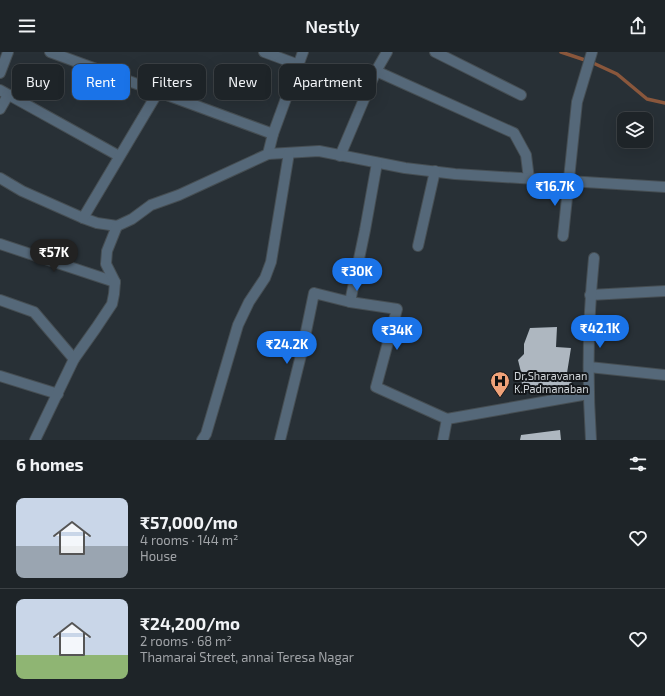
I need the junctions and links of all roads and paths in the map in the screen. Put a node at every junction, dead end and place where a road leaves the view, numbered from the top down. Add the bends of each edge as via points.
1 (8, 52) edge
2 (50, 52) edge
3 (264, 52) edge
4 (303, 52) edge
5 (387, 52) edge
6 (434, 52) edge
7 (592, 52) edge
8 (71, 56) edge
9 (296, 64) edge
10 (299, 64) edge
11 (376, 71) joint
12 (0, 73) edge
13 (138, 84) edge
14 (4, 93) edge
15 (521, 95) dead end
16 (153, 100) edge
17 (180, 100) edge
18 (286, 100) edge
19 (364, 100) edge
20 (0, 110) edge
21 (273, 134) junction
22 (289, 153) junction
23 (268, 154) junction
24 (119, 156) junction
25 (340, 156) junction
26 (377, 163) junction
27 (435, 171) junction
28 (0, 178) edge
29 (529, 179) junction
30 (568, 181) junction
31 (665, 187) edge
32 (83, 218) junction
33 (117, 226) junction
34 (563, 236) dead end
35 (0, 244) edge
36 (418, 246) dead end
37 (594, 258) dead end
38 (115, 282) junction
39 (665, 291) edge
40 (590, 295) junction
41 (0, 300) edge
42 (350, 302) junction
43 (74, 359) junction
44 (589, 367) junction
45 (665, 375) edge
46 (0, 376) edge
47 (58, 394) junction
48 (588, 394) junction
49 (447, 419) junction
50 (35, 440) edge
51 (202, 440) edge
52 (280, 440) edge
53 (443, 440) edge
54 (591, 440) edge

1 - 12 street
2 - 8 street
3 - 9 street
4 - 10 street
5 - 11 street
6 - 15 street
7 - 30 street via 577,102
8 - 13 street
11 - 29 street via 514,132 526,154
14 - 20 street
14 - 24 street
16 - 24 street
17 - 21 street
18 - 21 street
19 - 25 street
21 - 23 street
22 - 23 street
22 - 25 street via 319,151
22 - 51 street via 271,262 265,278 238,325 206,434
23 - 33 street via 179,195 151,204 132,219
24 - 32 street
25 - 26 street
26 - 27 street
26 - 42 street
27 - 29 street
27 - 36 street
28 - 32 street via 22,191
29 - 30 street
30 - 31 street
30 - 34 street
32 - 33 street
33 - 38 street via 106,264
35 - 38 street
37 - 40 street
38 - 43 street via 112,304
39 - 40 street
40 - 44 street
41 - 43 street via 34,312
42 - 49 street via 397,309 376,387
42 - 52 street via 314,293
43 - 47 street
44 - 45 street
44 - 48 street
46 - 47 street
47 - 50 street
48 - 49 street
48 - 54 street
49 - 53 street

